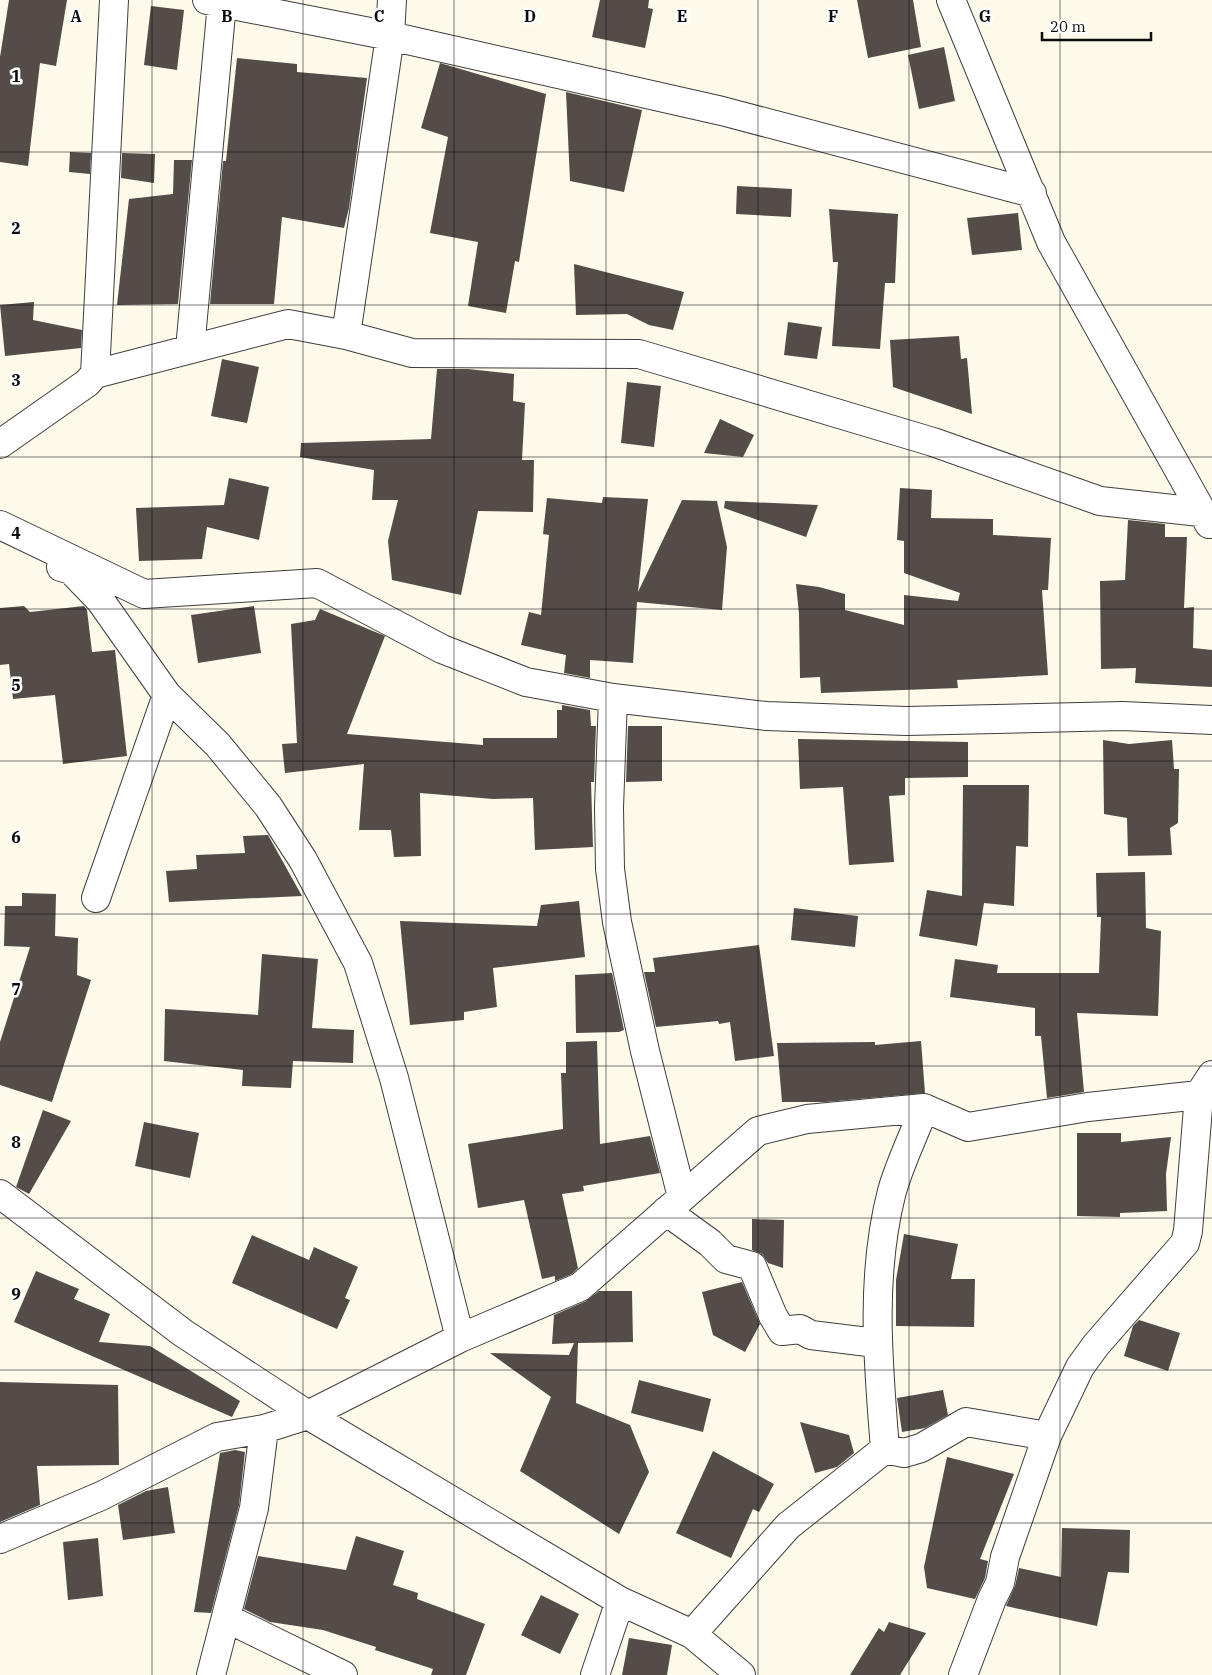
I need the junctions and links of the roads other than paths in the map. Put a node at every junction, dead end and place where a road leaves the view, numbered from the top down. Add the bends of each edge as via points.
1 (114, 0) edge
2 (392, 0) edge
3 (951, 0) edge
4 (214, 1) edge
5 (390, 36) junction
6 (1032, 193) junction
7 (346, 335) junction
8 (190, 349) junction
9 (95, 374) junction
10 (0, 444) edge
11 (1206, 520) edge
12 (0, 525) edge
13 (0, 544) edge
14 (167, 695) junction
15 (613, 698) junction
16 (1212, 720) edge
17 (96, 898) dead end
18 (1206, 1085) edge
19 (924, 1108) junction
20 (0, 1194) edge
21 (674, 1204) junction
22 (460, 1338) junction
23 (876, 1344) junction
24 (308, 1415) junction
25 (264, 1429) junction
26 (1047, 1436) junction
27 (885, 1449) junction
28 (0, 1539) edge
29 (620, 1601) junction
30 (226, 1618) junction
31 (692, 1634) junction
32 (211, 1675) edge
33 (342, 1675) edge
34 (595, 1675) edge
35 (740, 1675) edge
36 (963, 1675) edge

1 - 9 street
2 - 5 street
3 - 6 street
4 - 5 street
4 - 8 street
5 - 6 street via 722,111
5 - 7 street
6 - 11 street via 1051,242
7 - 8 street via 288,324
7 - 11 street via 412,353 639,354 933,442 1100,501
8 - 9 street
9 - 10 street via 88,383
12 - 15 street via 144,594 317,583 450,653 526,682
13 - 14 street via 71,570 105,606
14 - 17 street
14 - 22 street via 218,745 268,806 303,860 358,963 394,1078
15 - 16 street via 766,716 906,721 1123,716
15 - 21 street via 610,869 617,922
18 - 19 street via 1088,1108 968,1126
18 - 26 street via 1185,1244 1087,1356
19 - 21 street via 807,1119 758,1131
19 - 23 street via 893,1189 884,1227 878,1268
20 - 24 street via 183,1333
21 - 22 street via 580,1288
21 - 23 street via 726,1259 752,1266 782,1331 800,1329 811,1335
22 - 24 street
23 - 27 street
24 - 25 street
24 - 29 street
25 - 28 street via 217,1437 101,1496
25 - 30 street via 254,1508
26 - 27 street via 966,1422 921,1448 904,1453
26 - 36 street via 1005,1557 1000,1583
27 - 31 street via 788,1526
29 - 31 street
29 - 34 street
30 - 32 street
30 - 33 street
31 - 35 street

